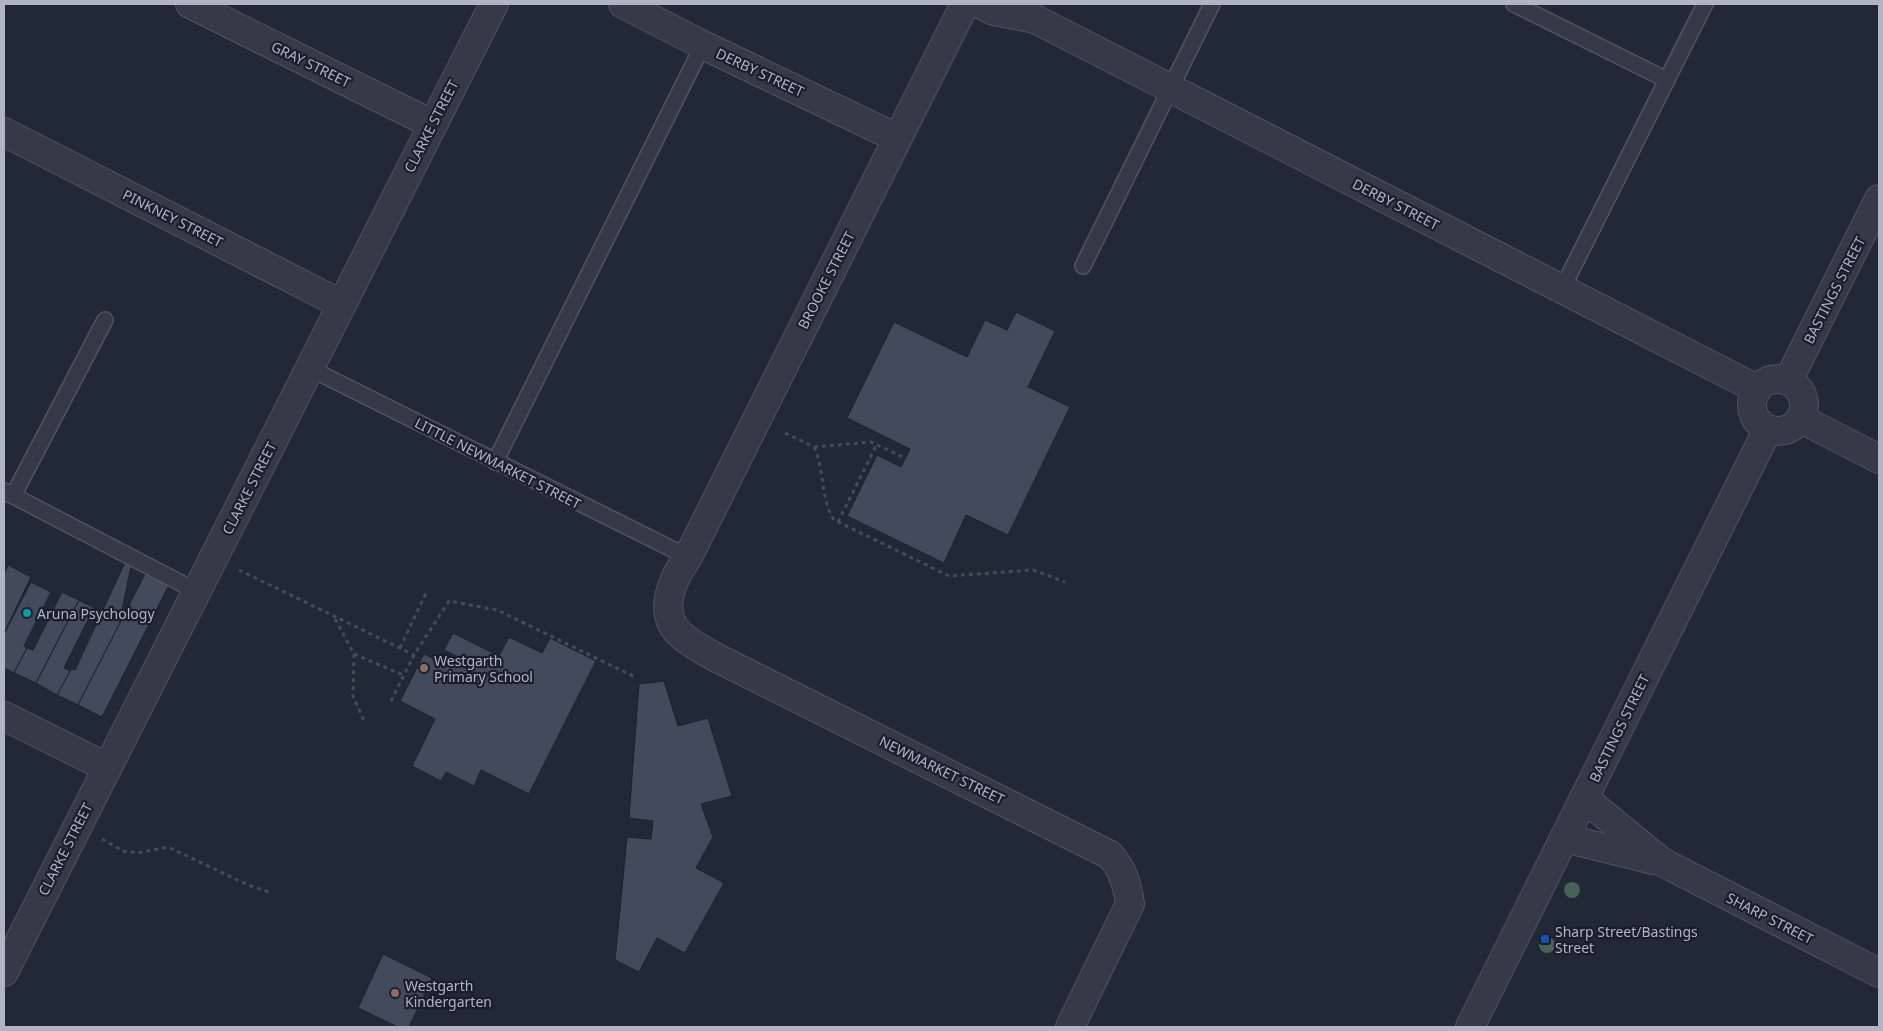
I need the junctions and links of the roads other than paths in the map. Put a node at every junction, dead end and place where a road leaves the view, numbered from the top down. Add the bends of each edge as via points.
1 (190, 4) edge
2 (494, 4) edge
3 (623, 4) edge
4 (965, 4) edge
5 (980, 4) edge
6 (1212, 4) edge
7 (1514, 4) edge
8 (1705, 4) edge
9 (1026, 11) edge
10 (703, 45) junction
11 (1667, 80) junction
12 (1171, 88) junction
13 (432, 124) junction
14 (4, 132) edge
15 (898, 138) junction
16 (1879, 199) edge
17 (1083, 266) dead end
18 (1562, 289) junction
19 (341, 304) junction
20 (105, 320) dead end
21 (309, 368) junction
22 (1788, 381) junction
23 (1758, 389) junction
24 (1800, 419) junction
25 (1768, 429) junction
26 (1879, 460) edge
27 (495, 462) junction
28 (8, 493) edge
29 (688, 557) junction
30 (196, 592) junction
31 (4, 716) edge
32 (106, 767) junction
33 (1584, 798) junction
34 (1564, 838) junction
35 (1662, 862) junction
36 (4, 972) edge
37 (1879, 973) edge
38 (1070, 1027) edge
39 (1470, 1027) edge

1 - 13 street, GRAY STREET
2 - 13 street, CLARKE STREET
3 - 10 street, DERBY STREET
4 - 15 street, BROOKE STREET
5 - 9 street, DERBY STREET via 994,11
6 - 12 lane
7 - 11 lane
8 - 11 lane
9 - 12 street, DERBY STREET
10 - 15 street, DERBY STREET
10 - 27 lane
11 - 18 lane
12 - 17 lane
12 - 18 street, DERBY STREET
13 - 19 street, CLARKE STREET
14 - 19 street, PINKNEY STREET
15 - 29 street, BROOKE STREET
16 - 22 street, BASTINGS STREET
18 - 23 street, DERBY STREET
19 - 21 street, CLARKE STREET
20 - 28 lane
21 - 27 lane, LITTLE NEWMARKET STREET
21 - 30 street, CLARKE STREET
22 - 23 street via 1771,380
22 - 24 street via 1803,396
23 - 25 street via 1753,411
24 - 25 street via 1782,431
24 - 26 street
25 - 33 street, BASTINGS STREET
27 - 29 lane, LITTLE NEWMARKET STREET
28 - 30 lane
29 - 38 street, NEWMARKET STREET via 669,591 668,608 680,635 715,658 1094,846 1110,855 1120,867 1130,904
30 - 32 street, CLARKE STREET
31 - 32 street
32 - 36 street, CLARKE STREET
33 - 34 street, BASTINGS STREET
33 - 35 street, SHARP STREET
34 - 35 street, SHARP STREET
34 - 39 street, BASTINGS STREET
35 - 37 street, SHARP STREET

